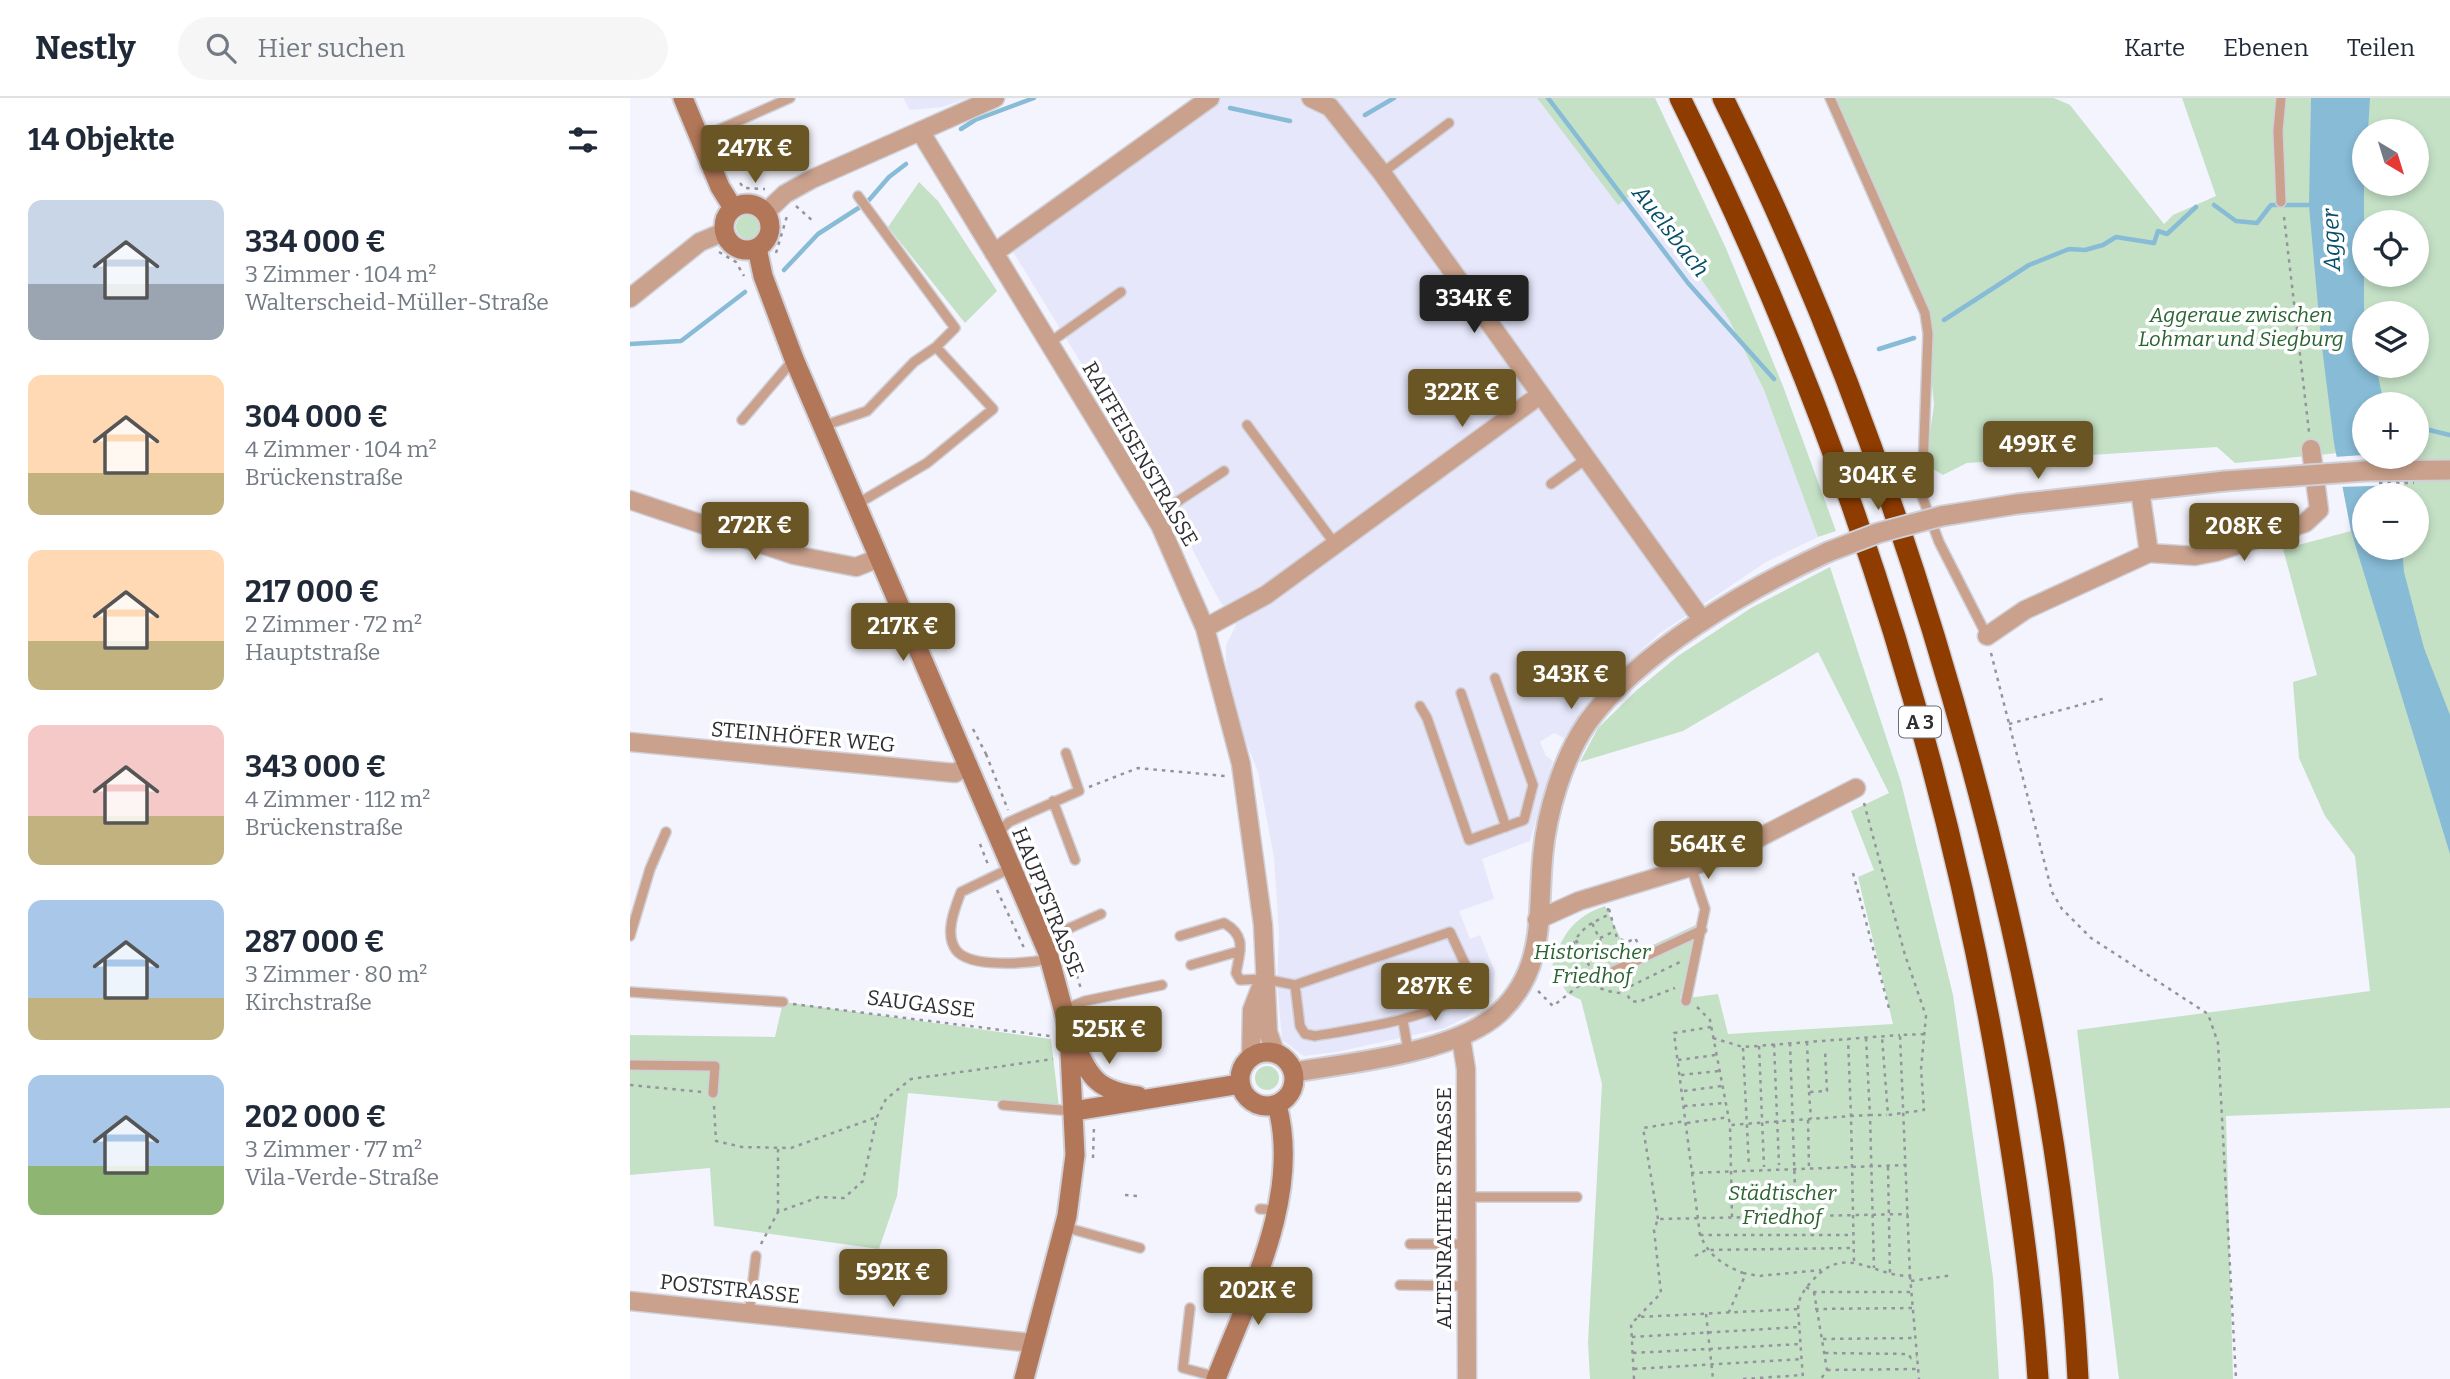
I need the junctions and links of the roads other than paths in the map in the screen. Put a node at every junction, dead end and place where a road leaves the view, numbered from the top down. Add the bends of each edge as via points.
1 (683, 98) edge
2 (790, 98) edge
3 (995, 98) edge
4 (1210, 98) edge
5 (1311, 98) edge
6 (1680, 98) edge
7 (1723, 98) edge
8 (1830, 98) edge
9 (2281, 98) edge
10 (971, 102) edge
11 (1449, 123) dead end
12 (920, 131) junction
13 (700, 138) junction
14 (1382, 173) junction
15 (858, 195) dead end
16 (2281, 202) dead end
17 (733, 208) junction
18 (765, 214) junction
19 (724, 232) junction
20 (757, 248) junction
21 (994, 253) junction
22 (1121, 292) dead end
23 (630, 298) edge
24 (1049, 343) junction
25 (936, 347) junction
26 (794, 359) junction
27 (1540, 395) junction
28 (742, 420) dead end
29 (1247, 425) dead end
30 (823, 426) junction
31 (2311, 449) road end
32 (1586, 459) junction
33 (2450, 470) edge
34 (1224, 471) dead end
35 (1550, 484) dead end
36 (2140, 490) junction
37 (630, 500) edge
38 (857, 504) junction
39 (1154, 517) junction
40 (1335, 544) junction
41 (2149, 553) junction
42 (879, 558) junction
43 (1703, 621) junction
44 (1205, 628) junction
45 (1987, 636) joint
46 (1495, 678) dead end
47 (1461, 693) dead end
48 (1420, 706) dead end
49 (630, 741) edge
50 (1066, 753) dead end
51 (968, 765) junction
52 (1856, 788) road end
53 (1053, 802) junction
54 (1506, 827) junction
55 (666, 832) dead end
56 (997, 834) junction
57 (1075, 860) dead end
58 (1691, 867) junction
59 (1011, 868) junction
60 (1101, 914) dead end
61 (1537, 920) junction
62 (1702, 930) junction
63 (630, 936) edge
64 (1180, 936) dead end
65 (1046, 949) junction
66 (1240, 951) junction
67 (1191, 965) dead end
68 (1614, 971) road end
69 (1264, 979) junction
70 (1162, 985) dead end
71 (1295, 985) junction
72 (630, 992) edge
73 (783, 1002) road end
74 (1690, 1003) road end
75 (1065, 1009) junction
76 (1403, 1021) junction
77 (1062, 1034) junction
78 (1461, 1038) junction
79 (1408, 1050) junction
80 (1275, 1052) junction
81 (1251, 1057) junction
82 (630, 1065) edge
83 (1294, 1072) junction
84 (1240, 1084) junction
85 (713, 1093) road end
86 (1152, 1099) junction
87 (1003, 1105) dead end
88 (1277, 1105) junction
89 (1074, 1111) junction
90 (1467, 1197) junction
91 (1577, 1197) dead end
92 (1064, 1227) junction
93 (1410, 1244) dead end
94 (1467, 1244) junction
95 (1140, 1248) dead end
96 (756, 1256) dead end
97 (1400, 1285) dead end
98 (1467, 1286) junction
99 (630, 1301) edge
100 (1190, 1308) dead end
101 (749, 1316) junction
102 (1033, 1343) junction
103 (1216, 1378) edge
104 (1024, 1379) edge
105 (1467, 1379) edge
106 (2038, 1379) edge
107 (2078, 1379) edge

1 - 13 main road
2 - 13 lane
3 - 10 street
4 - 21 street
5 - 14 street via 1330,107
6 - 106 highway, A 3 via 1763,272 1812,393 1900,651 1934,771 1988,1011 2026,1247
7 - 107 highway, A 3 via 1799,258 1894,506 1938,645 2027,1001 2064,1238
8 - 45 lane via 1925,313 1922,496 1939,542
9 - 16 lane
10 - 12 street
11 - 14 lane
12 - 18 street via 812,179 785,194
12 - 21 street, RAIFFEISENSTRASSE
13 - 17 main road
14 - 27 street
15 - 25 lane via 955,328
17 - 18 main road via 751,204
17 - 19 main road via 725,218
18 - 20 main road via 769,230
19 - 20 main road via 738,248
19 - 23 street via 700,242
20 - 26 main road, HAUPTSTRASSE
21 - 24 street, RAIFFEISENSTRASSE
22 - 24 lane
24 - 39 street, RAIFFEISENSTRASSE
25 - 30 lane via 914,362 867,411
25 - 38 lane via 993,409 927,463
26 - 28 lane
26 - 30 main road, HAUPTSTRASSE
27 - 32 street
27 - 40 street
29 - 40 lane
30 - 38 main road, HAUPTSTRASSE
31 - 41 street via 2319,510 2305,523 2216,552 2195,556
32 - 35 lane
32 - 43 street
33 - 36 street, bridge via 2365,471
34 - 39 lane
36 - 41 street
36 - 43 street, bridge via 2017,503 1878,533 1774,577
37 - 42 street via 794,555 856,567
38 - 42 main road, HAUPTSTRASSE
39 - 44 street, RAIFFEISENSTRASSE
40 - 44 street via 1266,595
41 - 45 street via 2025,610
42 - 51 main road, HAUPTSTRASSE
43 - 61 street via 1628,680 1586,725 1555,799 1543,850
44 - 69 street, RAIFFEISENSTRASSE via 1242,773 1263,925
46 - 54 lane via 1533,785 1524,820
47 - 54 lane
48 - 54 lane via 1469,840
49 - 51 street, STEINHÖFER WEG via 955,773
50 - 53 lane via 1079,791
51 - 56 main road, HAUPTSTRASSE
52 - 58 street
53 - 56 lane via 1009,822
53 - 57 lane, HAUPTSTRASSE
55 - 63 lane
56 - 59 main road, HAUPTSTRASSE
58 - 61 street via 1579,901
58 - 62 lane via 1705,909
59 - 65 main road, HAUPTSTRASSE
59 - 65 lane via 961,892 951,935 956,950 971,961 1033,962
60 - 65 lane
61 - 78 street via 1535,956 1527,980 1499,1014
62 - 68 lane
62 - 74 lane via 1688,983
64 - 66 lane via 1224,923 1237,931
65 - 75 main road, HAUPTSTRASSE
66 - 67 lane
66 - 69 lane via 1236,973 1240,980
69 - 71 lane
69 - 80 street, RAIFFEISENSTRASSE via 1268,1032
69 - 81 street, RAIFFEISENSTRASSE via 1252,1010
70 - 75 lane
71 - 76 lane via 1300,1026 1306,1034
71 - 76 lane via 1450,932 1473,981 1468,994
72 - 73 lane
75 - 77 main road, HAUPTSTRASSE
76 - 79 lane
77 - 86 main road via 1095,1081 1116,1093
77 - 89 main road, HAUPTSTRASSE
78 - 79 street
78 - 90 street, ALTENRATHER STRASSE via 1466,1069
79 - 83 street
80 - 81 main road
80 - 83 main road
81 - 84 main road via 1240,1074
82 - 85 lane via 715,1066
83 - 88 main road via 1292,1091
84 - 86 main road
84 - 88 main road via 1258,1105
86 - 89 main road
87 - 89 lane
88 - 103 main road via 1283,1159 1268,1210 1264,1259
89 - 92 main road, HAUPTSTRASSE via 1075,1156
90 - 91 lane
90 - 94 street, ALTENRATHER STRASSE
92 - 95 lane
92 - 102 main road, HAUPTSTRASSE
93 - 94 lane
94 - 98 street, ALTENRATHER STRASSE
96 - 101 lane
97 - 98 lane
98 - 105 street, ALTENRATHER STRASSE
99 - 101 street, POSTSTRASSE
100 - 103 lane via 1183,1368
101 - 102 street, POSTSTRASSE
102 - 104 main road, HAUPTSTRASSE

